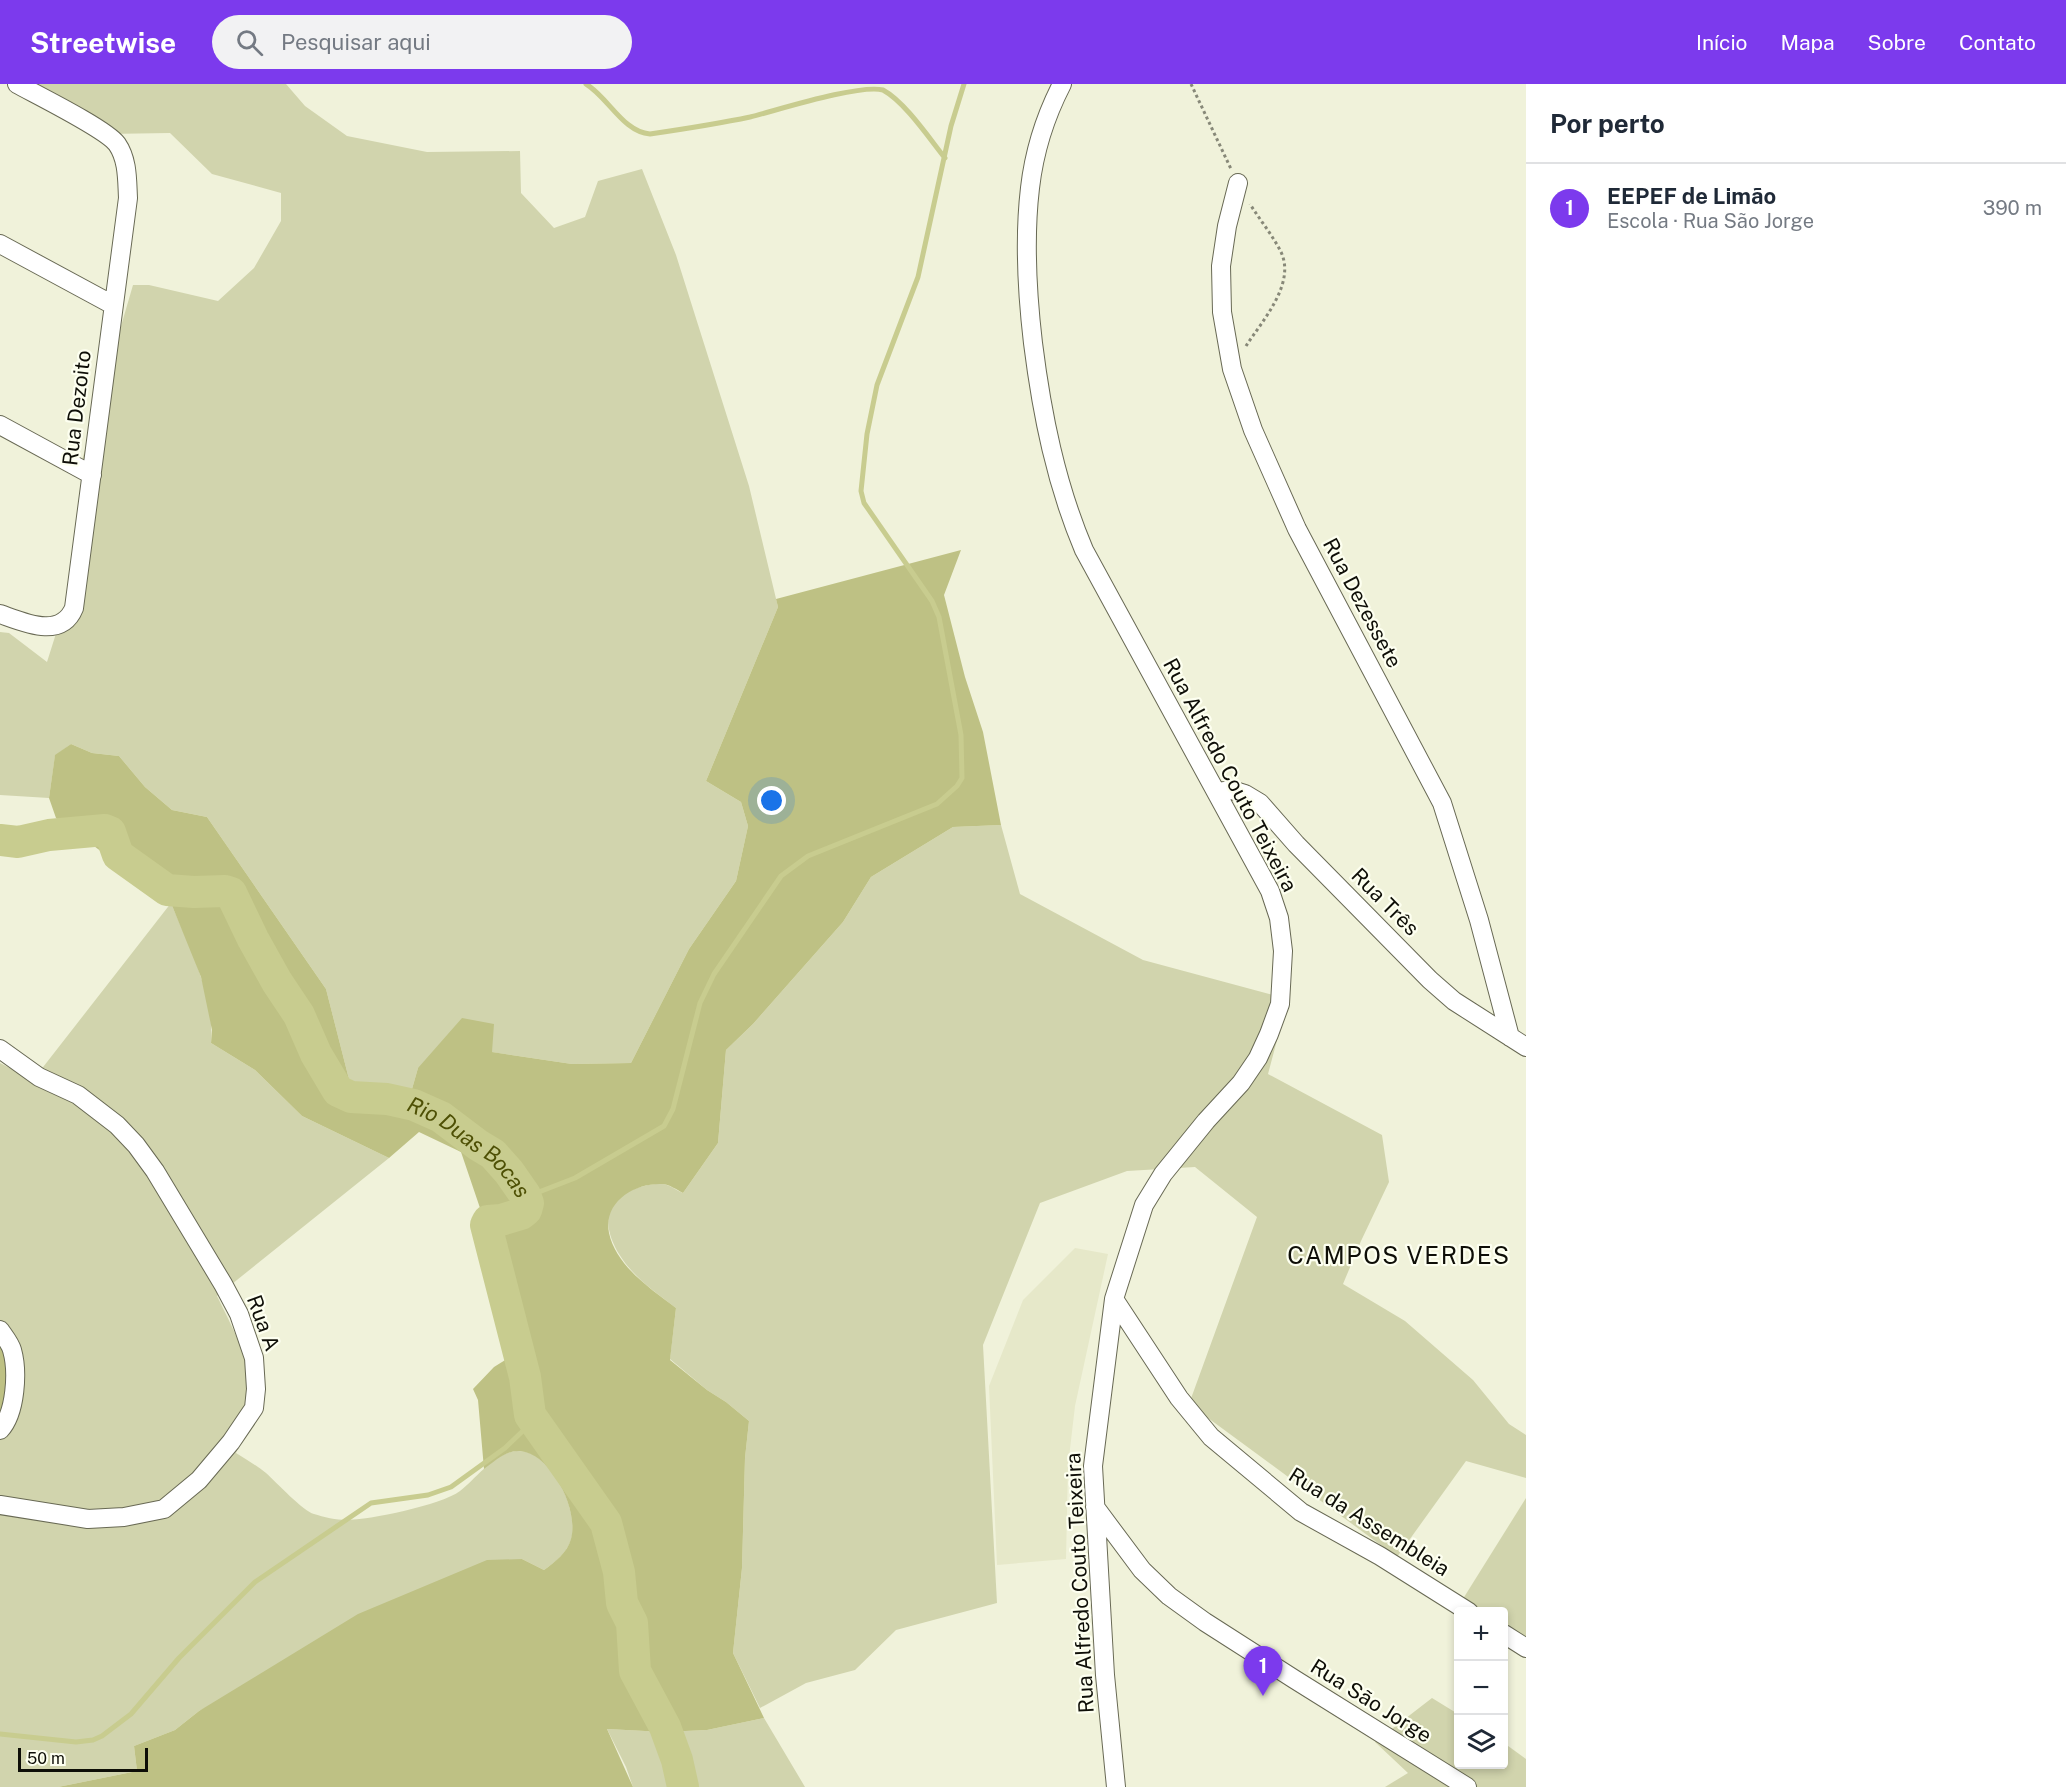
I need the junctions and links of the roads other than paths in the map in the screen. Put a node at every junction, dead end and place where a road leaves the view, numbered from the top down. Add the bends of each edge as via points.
1 (17, 84) edge
2 (1062, 84) edge
3 (1238, 183) dead end
4 (0, 244) edge
5 (113, 305) junction
6 (0, 425) edge
7 (92, 475) junction
8 (0, 614) edge
9 (1218, 792) junction
10 (1518, 1042) edge
11 (0, 1049) edge
12 (1114, 1299) junction
13 (0, 1330) edge
14 (0, 1430) edge
15 (0, 1505) edge
16 (1095, 1506) junction
17 (1463, 1607) edge
18 (1508, 1637) edge
19 (1526, 1648) edge
20 (1116, 1787) edge
21 (1467, 1787) edge

1 - 5 street, Rua Dezoito via 116,143 127,167 128,198
2 - 9 street, Rua Alfredo Couto Teixeira via 1040,140 1026,229 1030,317 1052,453 1064,499 1084,550
3 - 10 street, Rua Dezessete via 1221,266 1222,312 1232,369 1253,430 1297,529 1442,803
4 - 5 street
5 - 7 street, Rua Dezoito
6 - 7 street
7 - 8 street, Rua Dezoito via 71,615 57,625 43,627
9 - 10 street, Rua Três via 1232,790 1260,803 1430,980 1454,1001
9 - 12 street, Rua Alfredo Couto Teixeira via 1270,891 1279,918 1283,951 1280,1004 1258,1058 1164,1174 1144,1206
11 - 15 street, Rua A via 39,1077 78,1095 136,1145 239,1314 254,1358 256,1389 254,1408 231,1442 198,1480 164,1509 87,1520
12 - 16 street, Rua Alfredo Couto Teixeira via 1093,1466
12 - 17 street, Rua da Assembleia via 1179,1398 1210,1437 1301,1512
13 - 14 street via 12,1348 17,1384
16 - 20 street, Rua Alfredo Couto Teixeira
16 - 21 street, Rua São Jorge via 1142,1570 1169,1596
18 - 19 street

